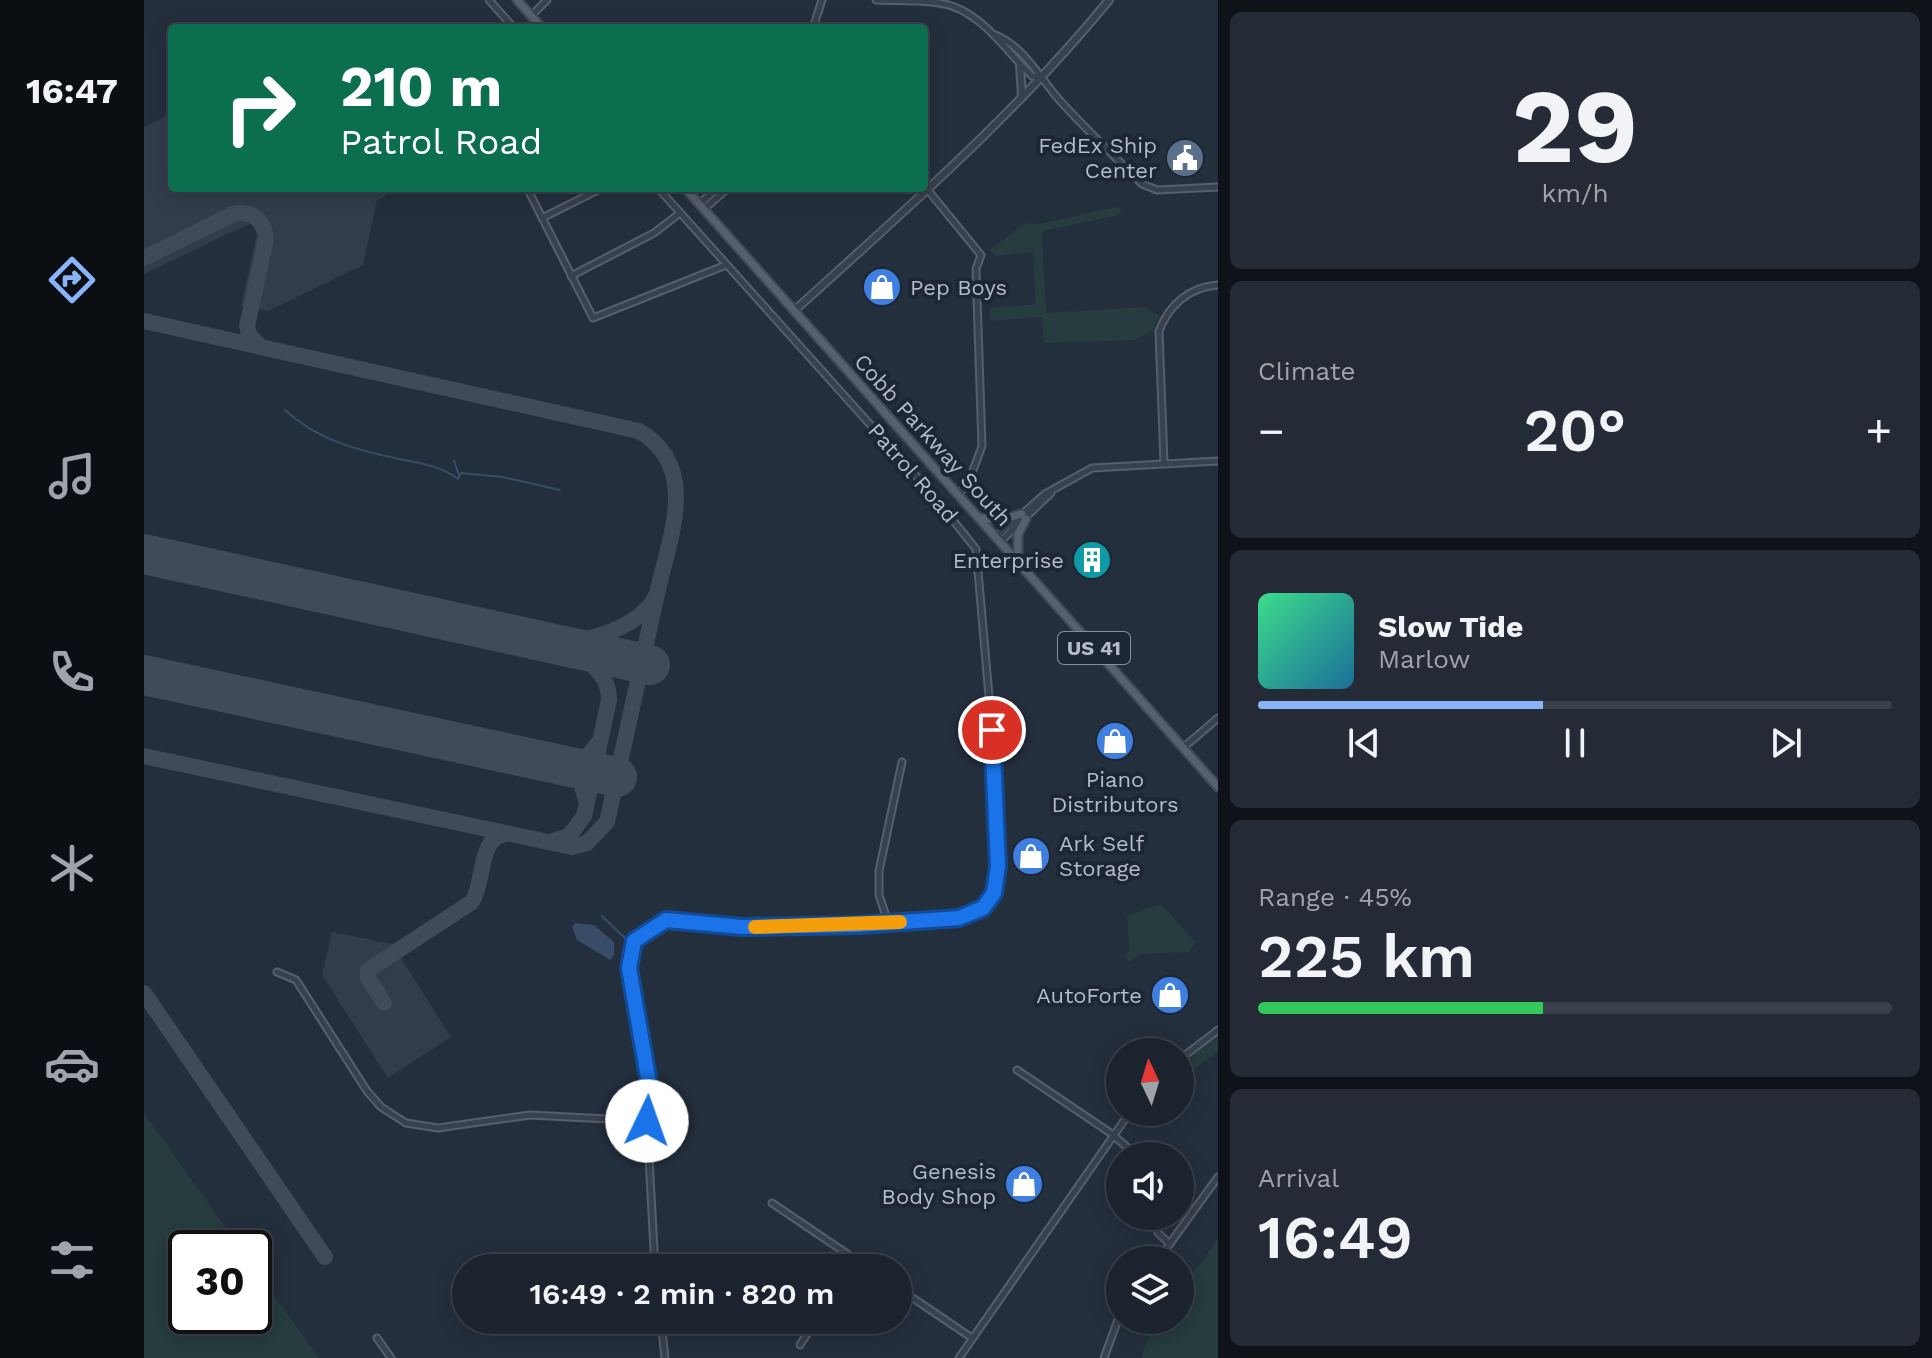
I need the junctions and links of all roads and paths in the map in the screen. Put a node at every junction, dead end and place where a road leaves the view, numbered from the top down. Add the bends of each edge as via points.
1 (489, 0) edge
2 (517, 0) edge
3 (547, 0) edge
4 (822, 0) edge
5 (876, 0) edge
6 (1109, 0) edge
7 (531, 16) junction
8 (510, 24) edge
9 (538, 24) edge
10 (814, 24) edge
11 (993, 34) junction
12 (1020, 65) junction
13 (1040, 78) junction
14 (1022, 97) junction
15 (1218, 187) edge
16 (928, 188) edge
17 (928, 190) edge
18 (529, 192) edge
19 (594, 192) edge
20 (662, 192) edge
21 (689, 192) edge
22 (715, 192) edge
23 (723, 192) edge
24 (924, 192) edge
25 (702, 207) junction
26 (680, 213) junction
27 (542, 218) junction
28 (726, 265) junction
29 (571, 276) junction
30 (1218, 285) edge
31 (794, 311) junction
32 (1218, 461) edge
33 (1164, 463) junction
34 (957, 495) junction
35 (1024, 516) junction
36 (979, 518) junction
37 (998, 539) junction
38 (1018, 562) junction
39 (1218, 718) edge
40 (1183, 748) junction
41 (902, 762) dead end
42 (1218, 787) edge
43 (888, 922) junction
44 (277, 972) dead end
45 (1218, 1030) edge
46 (1194, 1048) edge
47 (1017, 1070) dead end
48 (647, 1121) junction
49 (1119, 1126) edge
50 (1112, 1134) junction
51 (1121, 1142) edge
52 (1218, 1177) edge
53 (772, 1203) dead end
54 (1158, 1230) edge
55 (1170, 1244) joint
56 (654, 1254) edge
57 (847, 1254) edge
58 (912, 1297) edge
59 (662, 1334) edge
60 (807, 1334) edge
61 (1113, 1334) edge
62 (377, 1338) dead end
63 (972, 1338) junction
64 (800, 1345) dead end
65 (391, 1358) edge
66 (665, 1358) edge
67 (959, 1358) edge
68 (1104, 1358) edge

1 - 8 street
2 - 7 main road
3 - 7 street
4 - 10 street
5 - 11 street via 951,6
6 - 13 street
7 - 9 main road
11 - 12 street
11 - 13 street via 1039,70
12 - 13 street
12 - 14 street
13 - 14 street
13 - 15 street via 1146,187
14 - 16 street
17 - 34 street via 981,255 976,269 982,446 968,484
18 - 27 street
19 - 27 street
20 - 26 street, Patrol Road
21 - 25 main road, Cobb Parkway South / US 41
22 - 25 street
23 - 25 street
24 - 31 street
25 - 31 main road, Cobb Parkway South / US 41
26 - 28 street, Patrol Road
26 - 29 street via 654,233
27 - 29 street
28 - 29 street via 593,318
28 - 43 street, Patrol Road via 936,499 965,533 978,559 992,730 996,887 983,908 959,918
30 - 33 street via 1184,296 1159,331
31 - 34 main road, Cobb Parkway South / US 41
32 - 33 street
33 - 35 street via 1092,468
34 - 36 main road, Cobb Parkway South / US 41
35 - 36 main road
35 - 37 street
35 - 38 main road
36 - 37 main road, Cobb Parkway South / US 41
37 - 38 main road, Cobb Parkway South / US 41
38 - 40 main road, Cobb Parkway South / US 41
39 - 40 street
40 - 42 main road, Cobb Parkway South / US 41
41 - 43 street via 879,871 879,895
43 - 48 street, Patrol Road via 742,927 666,920 642,933 634,941 629,968 649,1083
44 - 48 street via 296,980 367,1091 406,1123 438,1128 530,1115
45 - 46 street
47 - 50 street
48 - 56 street, Patrol Road
49 - 50 street
50 - 51 street
50 - 63 street
52 - 55 street
53 - 57 street
54 - 55 street
58 - 63 street
59 - 66 street
60 - 64 street
61 - 68 street
62 - 65 street
63 - 67 street

